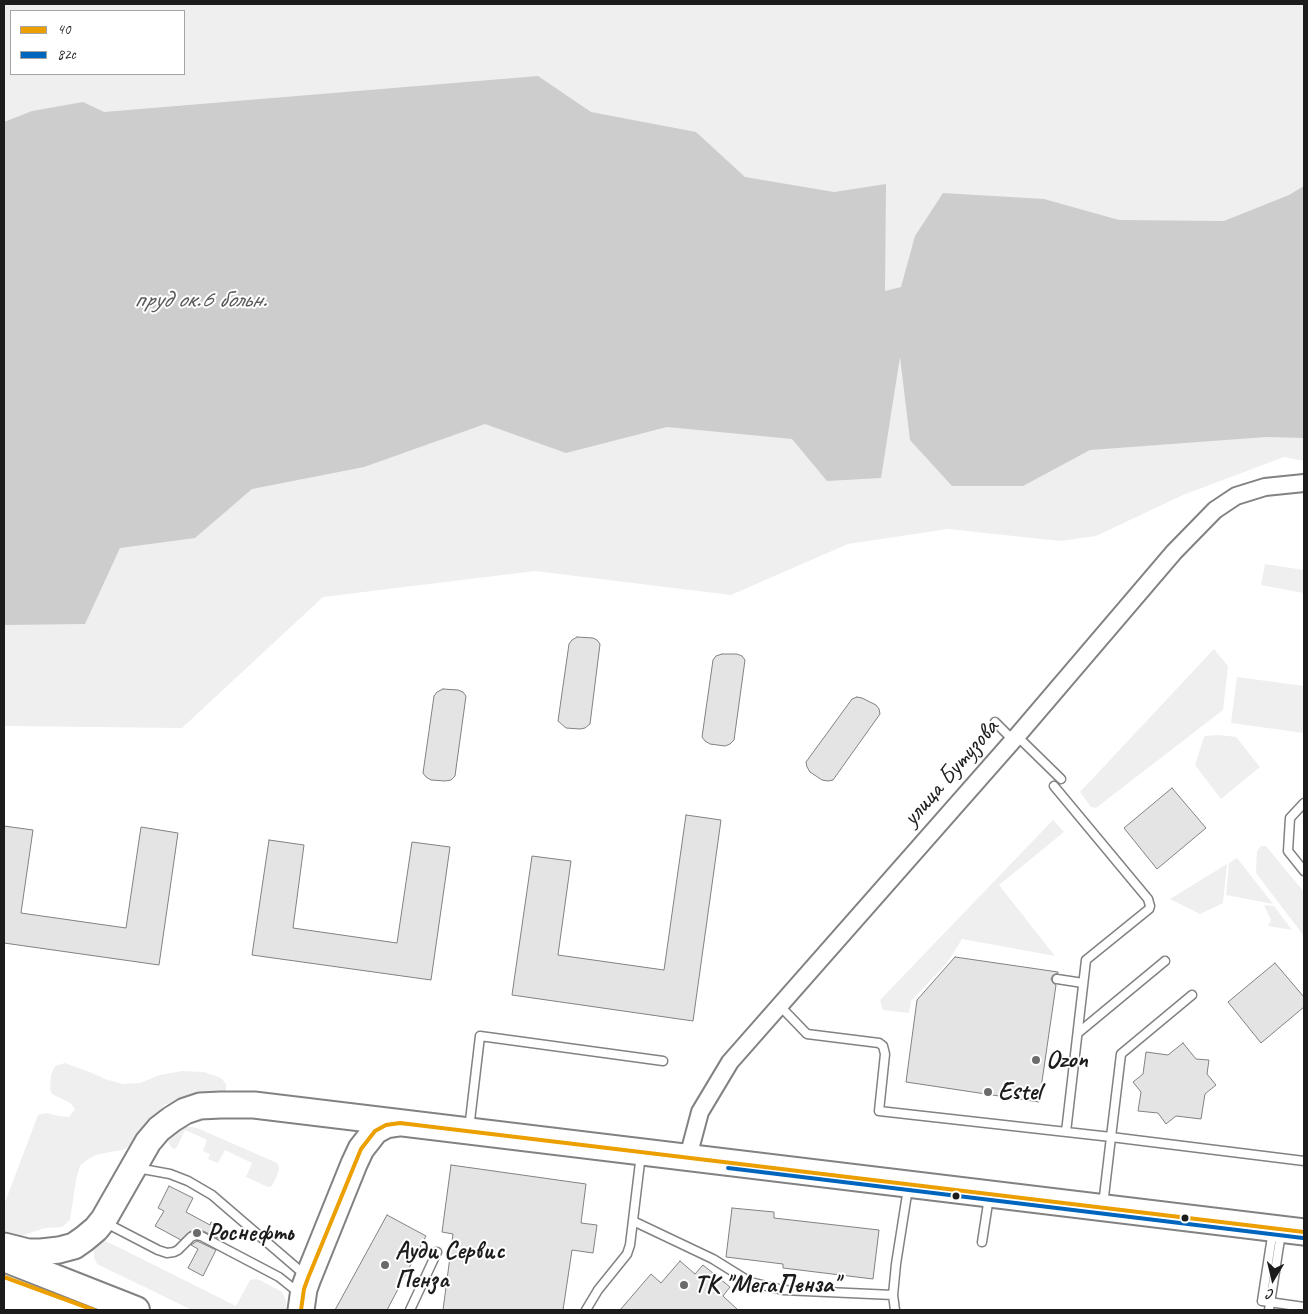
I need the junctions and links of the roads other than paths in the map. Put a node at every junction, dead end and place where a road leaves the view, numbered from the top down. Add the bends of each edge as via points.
1 (1304, 483) edge
2 (995, 722) dead end
3 (1015, 738) junction
4 (1061, 778) dead end
5 (1054, 786) dead end
6 (1304, 802) edge
7 (1304, 872) edge
8 (1165, 961) dead end
9 (1057, 979) dead end
10 (1083, 983) junction
11 (1192, 995) dead end
12 (779, 1005) junction
13 (1078, 1033) junction
14 (663, 1061) dead end
15 (400, 1123) junction
16 (468, 1131) junction
17 (1066, 1132) junction
18 (1111, 1137) junction
19 (641, 1151) junction
20 (688, 1157) junction
21 (1304, 1161) edge
22 (133, 1167) junction
23 (909, 1184) junction
24 (990, 1194) junction
25 (1102, 1207) junction
26 (102, 1221) junction
27 (633, 1221) junction
28 (1287, 1230) edge
29 (982, 1242) dead end
30 (4, 1246) edge
31 (437, 1252) dead end
32 (4, 1258) edge
33 (4, 1276) edge
34 (308, 1278) junction
35 (893, 1295) junction
36 (1270, 1306) edge
37 (1304, 1308) edge
38 (94, 1310) edge
39 (136, 1310) edge
40 (301, 1310) edge
41 (410, 1310) edge
42 (586, 1310) edge
43 (895, 1310) edge

1 - 3 street, улица Бутузова via 1265,486 1236,496 1215,510 1174,552
2 - 3 lane
3 - 4 lane
3 - 12 street, улица Бутузова
5 - 10 lane via 1150,902 1149,909 1086,960
6 - 7 lane via 1290,818 1288,851
8 - 13 lane
9 - 10 lane
10 - 13 lane
11 - 18 lane via 1121,1054
12 - 17 lane via 808,1034 883,1046 879,1110
12 - 20 street, улица Бутузова via 730,1062 700,1112
13 - 17 lane
14 - 16 lane via 480,1036
15 - 16 main road
15 - 22 main road via 254,1105 200,1106 172,1118 159,1129
15 - 34 main road via 375,1131 361,1148
16 - 19 main road
17 - 18 lane
18 - 21 lane
18 - 25 lane
19 - 20 main road
19 - 27 lane
20 - 23 main road
22 - 26 main road
22 - 34 lane via 170,1174 212,1195
23 - 24 main road
23 - 35 lane
24 - 25 main road
24 - 29 lane
25 - 28 main road
26 - 30 main road via 74,1246 59,1250 28,1252
26 - 40 lane via 167,1253 178,1250 191,1237 202,1236 285,1280 298,1295
27 - 35 lane via 713,1258 750,1282 783,1290
27 - 42 lane via 627,1254
28 - 36 lane
31 - 41 lane
32 - 39 highway
33 - 38 highway
34 - 40 main road
35 - 43 lane
36 - 37 lane

